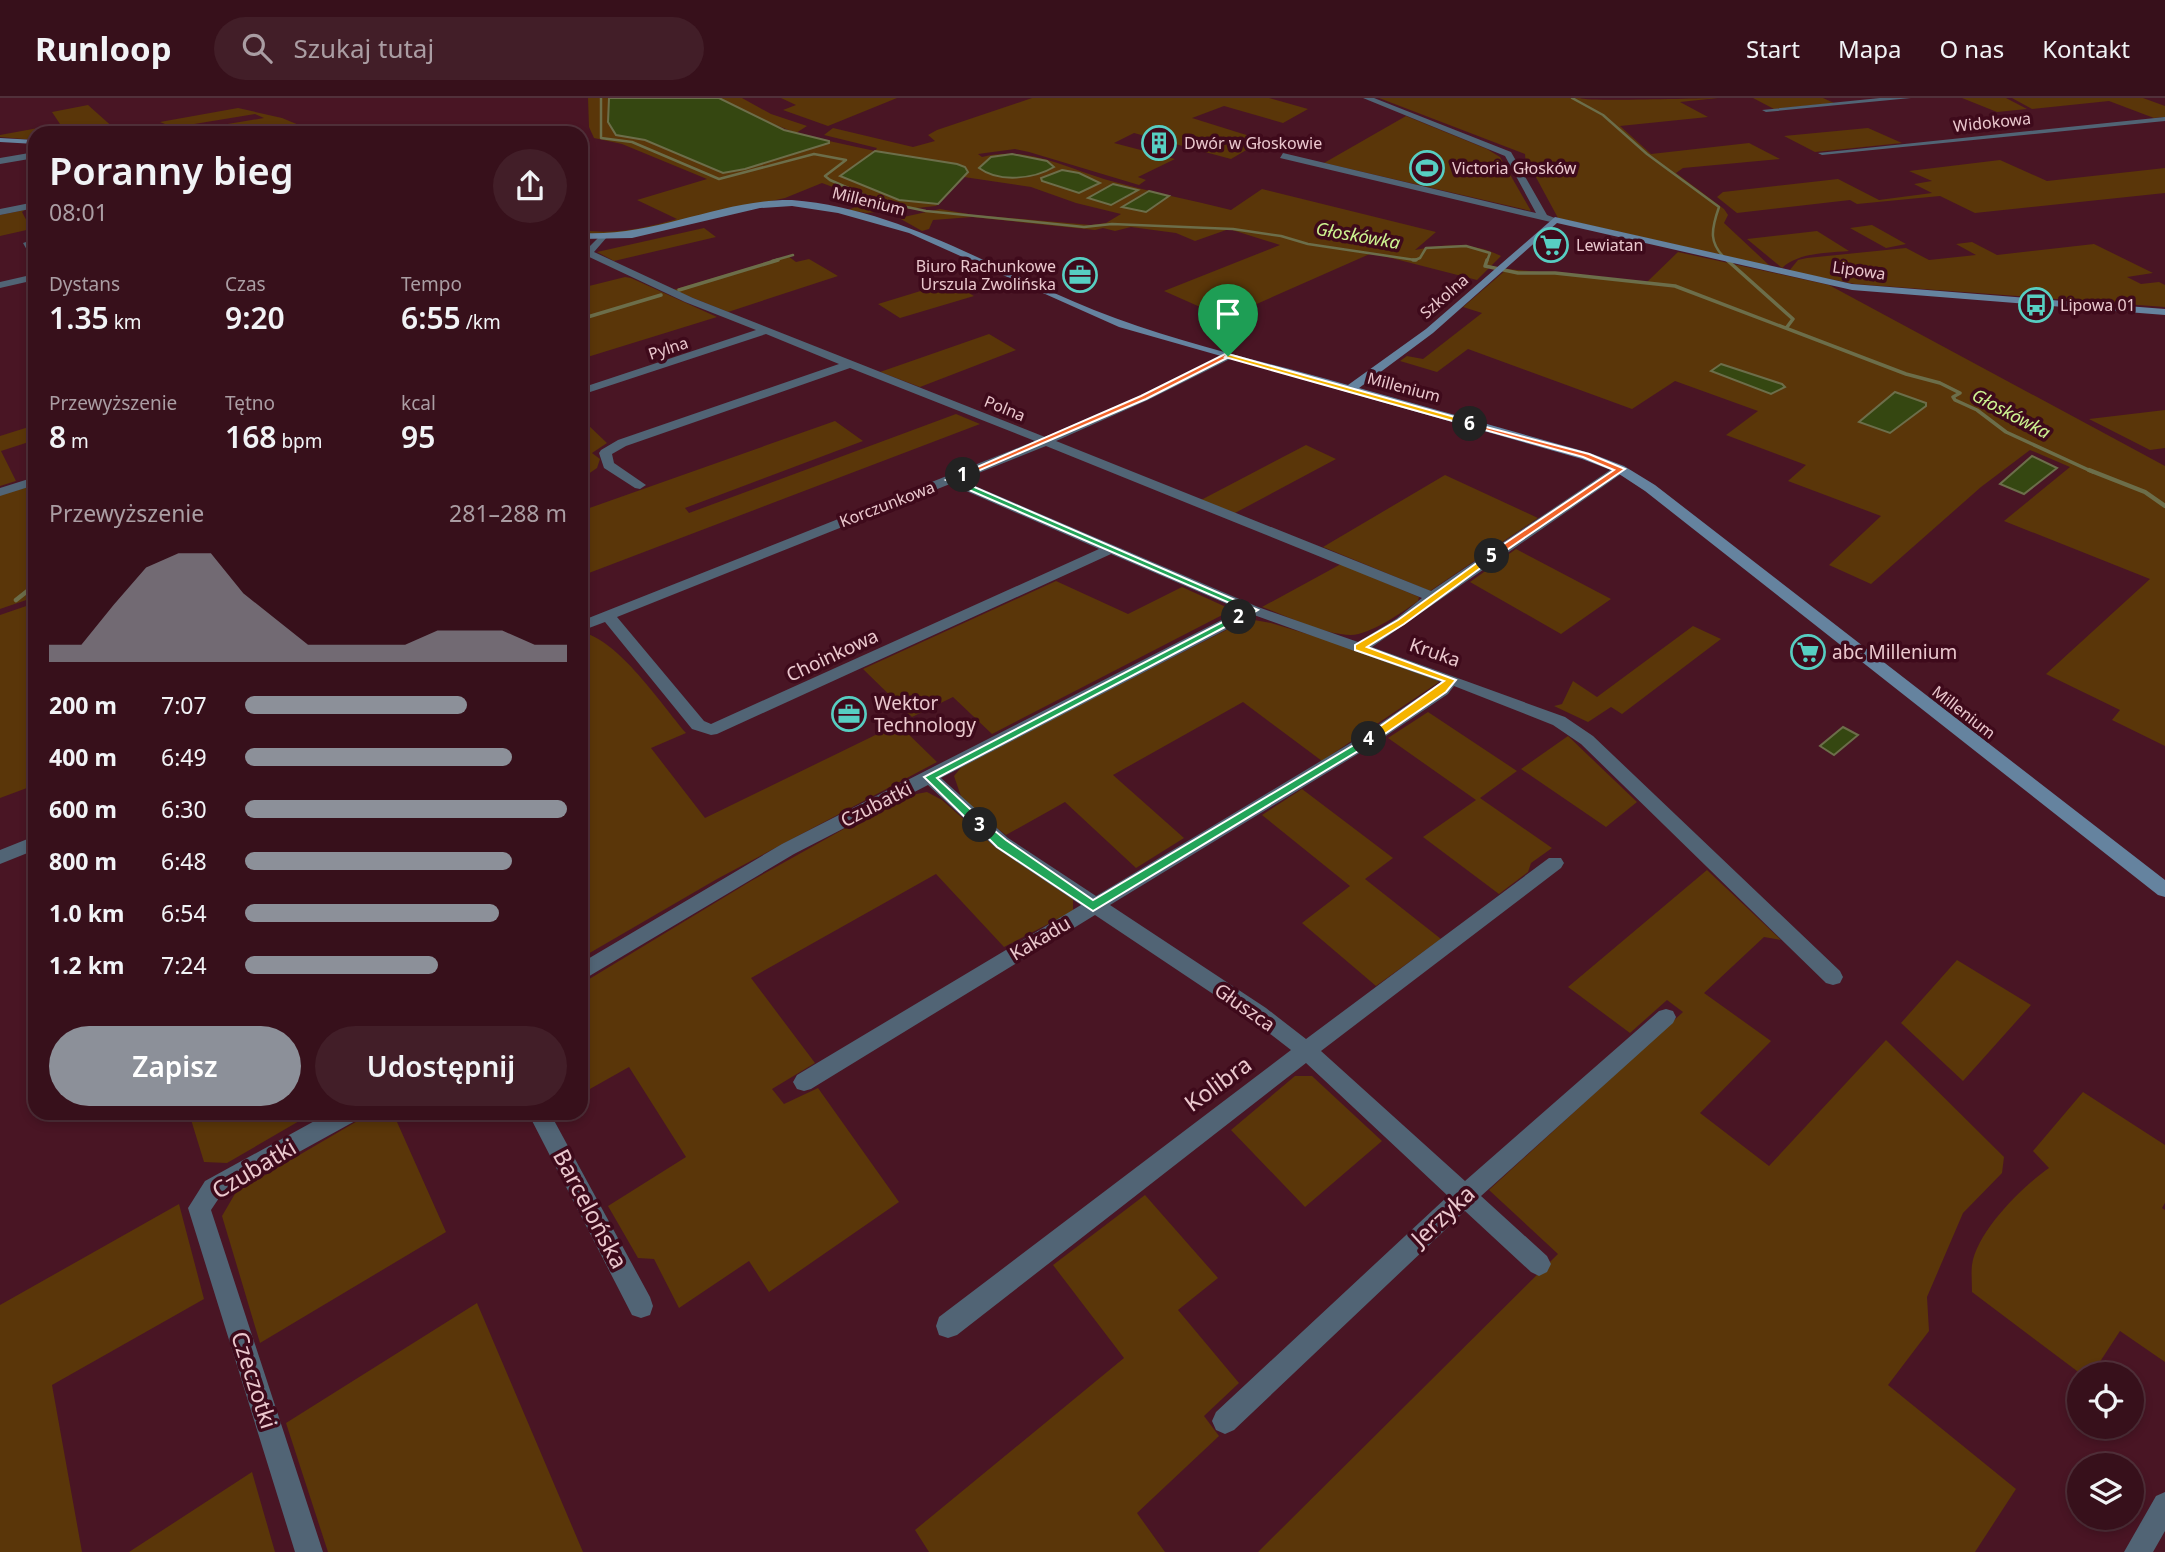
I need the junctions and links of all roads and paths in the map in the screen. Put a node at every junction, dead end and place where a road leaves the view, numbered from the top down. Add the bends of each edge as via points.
1 (1367, 98) edge
2 (1906, 98) edge
3 (1766, 110) dead end
4 (2165, 119) edge
5 (0, 140) edge
6 (28, 142) edge
7 (28, 143) edge
8 (0, 150) edge
9 (1822, 153) dead end
10 (28, 156) edge
11 (1283, 156) dead end
12 (0, 161) edge
13 (28, 206) edge
14 (0, 212) edge
15 (1543, 217) junction
16 (1555, 220) junction
17 (588, 238) edge
18 (598, 241) junction
19 (588, 243) edge
20 (28, 279) edge
21 (0, 285) edge
22 (2165, 312) edge
23 (765, 331) junction
24 (1228, 356) junction
25 (849, 364) junction
26 (588, 390) edge
27 (1349, 390) junction
28 (1044, 442) junction
29 (1620, 469) junction
30 (951, 480) junction
31 (28, 483) edge
32 (640, 485) dead end
33 (0, 492) edge
34 (1112, 548) junction
35 (1432, 597) junction
36 (1253, 610) junction
37 (607, 615) junction
38 (588, 623) edge
39 (1359, 648) junction
40 (1451, 680) junction
41 (930, 777) junction
42 (28, 846) edge
43 (0, 857) edge
44 (1555, 863) dead end
45 (2165, 890) edge
46 (1093, 906) junction
47 (588, 969) edge
48 (1833, 977) dead end
49 (1666, 1017) dead end
50 (1307, 1051) junction
51 (804, 1082) dead end
52 (336, 1120) edge
53 (542, 1120) edge
54 (1463, 1197) junction
55 (199, 1208) joint
56 (1539, 1264) dead end
57 (641, 1306) dead end
58 (948, 1326) dead end
59 (1225, 1421) dead end
60 (2165, 1505) edge
61 (309, 1552) edge
62 (2138, 1552) edge

1 - 15 street via 1508,154
2 - 3 street
4 - 9 street, Widokowa
5 - 6 street
7 - 8 street
10 - 12 street
11 - 15 street
13 - 14 street
15 - 16 street
16 - 22 street, Lipowa via 1866,289
16 - 27 street, Szkolna via 1372,376
17 - 18 street
18 - 19 street, Millenium
18 - 23 street, Polna via 588,253
18 - 24 street, Millenium via 771,204 844,211 921,234 1109,320
20 - 21 street
23 - 25 street, Polna
23 - 26 street, Pylna
24 - 27 street, Millenium
24 - 28 street, Korczunkowa
25 - 28 street, Polna
25 - 32 street via 622,443 605,453 608,466
27 - 29 street, Millenium
28 - 30 street, Korczunkowa
28 - 35 street, Polna
29 - 35 street
29 - 45 street, Millenium
30 - 34 street, Kruka
30 - 37 street, Korczunkowa
31 - 33 street
34 - 36 street, Kruka
34 - 37 street, Choinkowa via 711,730 698,725
35 - 39 street
36 - 39 street, Kruka
36 - 41 street, Czubatki
37 - 38 street, Korczunkowa
39 - 40 street, Kruka
40 - 46 street, Kakadu via 1365,742
40 - 48 street, Kruka via 1559,721 1587,740
41 - 46 street, Głuszca via 1002,844
41 - 47 street, Czubatki via 789,849
42 - 43 street
44 - 50 street, Kolibra
46 - 50 street, Głuszca via 1259,1014
46 - 51 street, Kakadu
49 - 54 street, Jerzyka
50 - 54 street, Głuszca
50 - 58 street, Kolibra
52 - 55 street, Czubatki via 213,1188
53 - 57 street, Barcelońska
54 - 56 street, Głuszca
54 - 59 street, Jerzyka
55 - 61 street, Czeczotki
60 - 62 street

